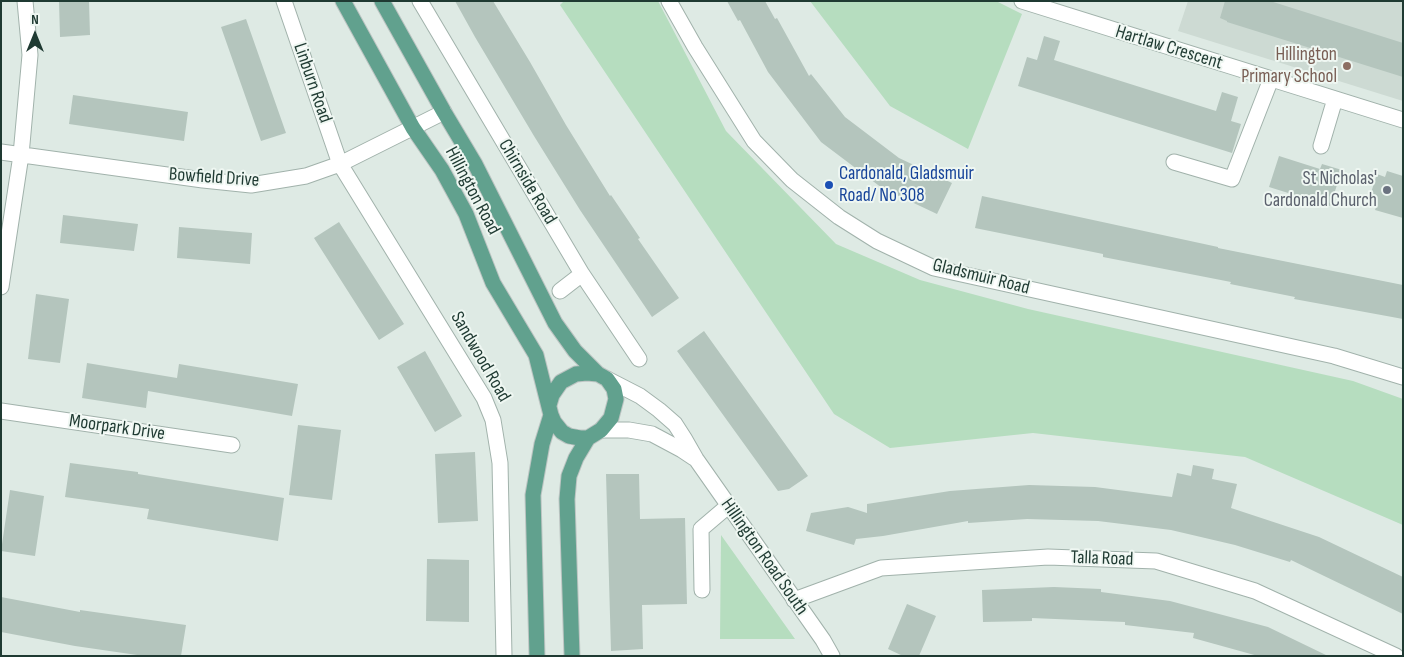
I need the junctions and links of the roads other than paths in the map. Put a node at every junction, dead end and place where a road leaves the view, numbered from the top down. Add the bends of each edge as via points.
1 (25, 1) edge
2 (284, 1) edge
3 (343, 1) edge
4 (382, 1) edge
5 (420, 1) edge
6 (669, 1) edge
7 (1022, 1) edge
8 (1271, 79) junction
9 (1336, 99) junction
10 (444, 112) junction
11 (1403, 120) edge
12 (413, 128) junction
13 (1321, 146) dead end
14 (1, 152) edge
15 (21, 155) junction
16 (1174, 162) dead end
17 (340, 164) junction
18 (582, 274) junction
19 (1, 287) edge
20 (560, 291) dead end
21 (638, 359) dead end
22 (602, 377) junction
23 (1403, 377) edge
24 (550, 410) junction
25 (1, 411) edge
26 (595, 434) junction
27 (232, 446) dead end
28 (696, 459) junction
29 (728, 506) junction
30 (702, 590) dead end
31 (794, 600) junction
32 (504, 656) edge
33 (537, 656) edge
34 (572, 656) edge
35 (832, 656) edge
36 (1396, 656) edge

1 - 15 street via 30,55
2 - 17 street, Linburn Road
3 - 12 main road, Hillington Road
4 - 10 main road, Hillington Road
5 - 18 street, Chirnside Road
6 - 23 street, Gladsmuir Road via 754,141 792,180 839,217 877,241 934,268 1334,356
7 - 8 street, Hartlaw Crescent
8 - 9 street, Hartlaw Crescent
8 - 16 street via 1232,178
9 - 11 street, Hartlaw Crescent
9 - 13 street
10 - 12 street, Bowfield Drive
10 - 22 main road, Hillington Road via 475,164 555,323 575,351
12 - 17 street, Bowfield Drive
12 - 24 main road, Hillington Road via 442,170 462,207 493,282 536,355
14 - 15 street, Bowfield Drive
15 - 17 street, Bowfield Drive via 251,185 306,176
15 - 19 street
17 - 32 street, Sandwood Road via 484,398 493,420 500,462
18 - 20 street
18 - 21 street, Chirnside Road
22 - 24 main road via 587,372 567,378 552,395
22 - 26 main road via 614,388 616,399 612,418
22 - 28 street, Hillington Road South via 640,396 659,410 675,424
24 - 26 main road via 558,428 568,436 580,438
24 - 33 main road via 534,495
25 - 27 street, Moorpark Drive
26 - 28 street, Hillington Road South via 629,430 652,434
26 - 34 main road via 576,458 567,499
28 - 29 street, Hillington Road South
29 - 30 street via 701,529
29 - 31 street, Hillington Road South
31 - 35 street, Hillington Road South
31 - 36 street, Talla Road via 881,568 1048,557 1156,561 1255,591

